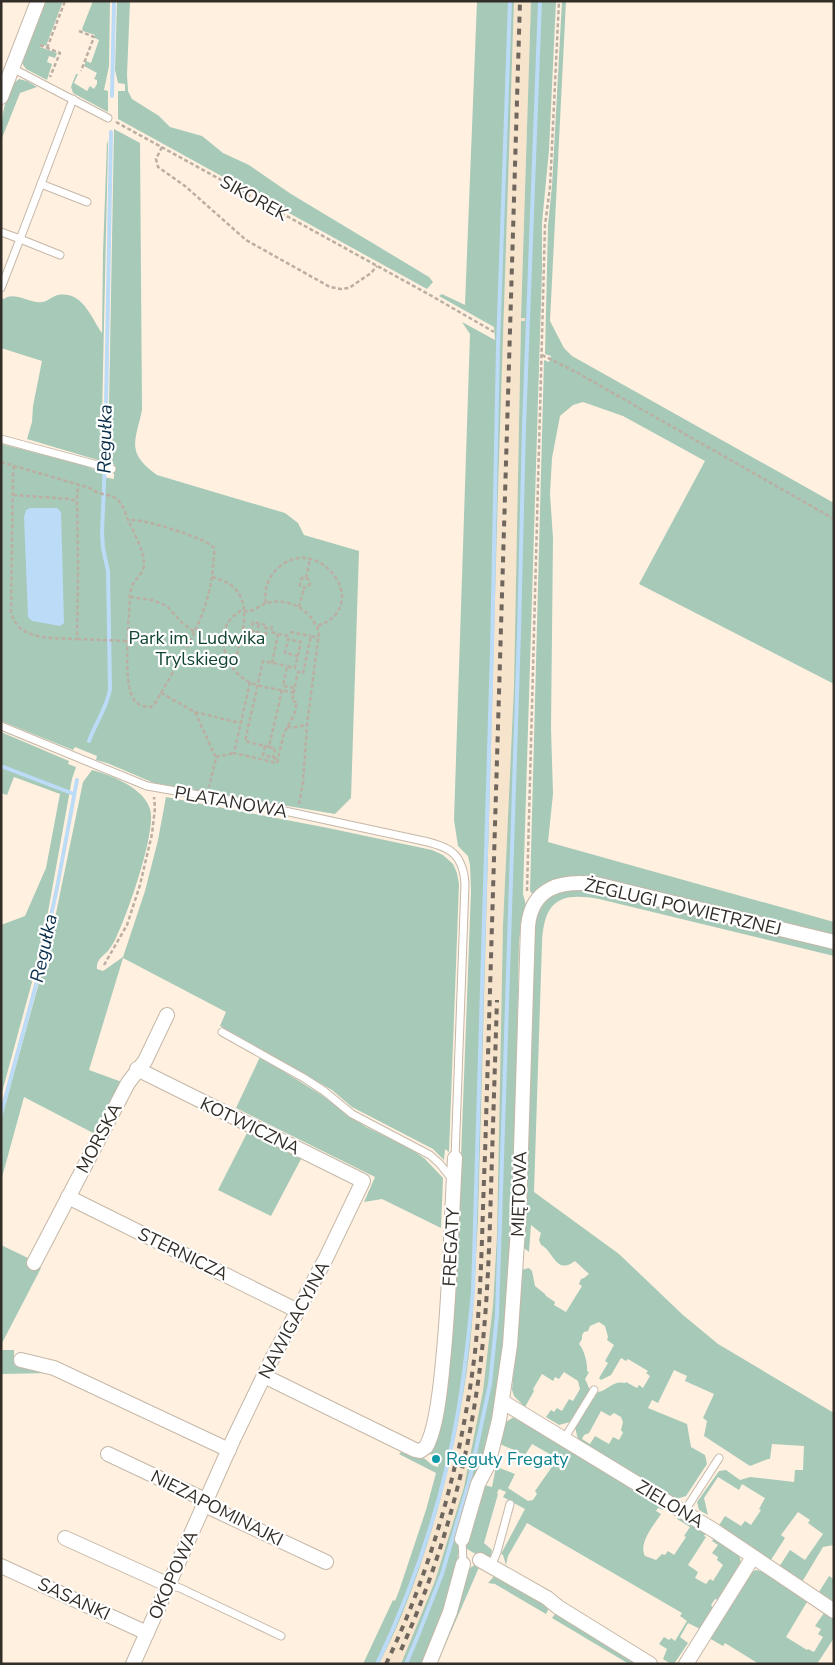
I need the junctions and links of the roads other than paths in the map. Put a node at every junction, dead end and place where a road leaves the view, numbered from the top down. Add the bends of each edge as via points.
1 (38, 1) edge
2 (12, 68) junction
3 (3, 88) edge
4 (73, 99) junction
5 (108, 118) road end
6 (41, 184) junction
7 (87, 202) dead end
8 (1, 232) edge
9 (20, 239) junction
10 (60, 255) dead end
11 (1, 288) edge
12 (1, 439) edge
13 (112, 468) dead end
14 (1, 726) edge
15 (462, 864) joint
16 (535, 904) joint
17 (834, 942) edge
18 (167, 1015) dead end
19 (222, 1032) dead end
20 (137, 1069) junction
21 (455, 1158) joint
22 (363, 1182) joint
23 (454, 1182) junction
24 (68, 1198) junction
25 (34, 1263) dead end
26 (298, 1311) junction
27 (21, 1360) dead end
28 (264, 1376) junction
29 (594, 1390) dead end
30 (503, 1402) junction
31 (564, 1439) junction
32 (108, 1454) dead end
33 (227, 1454) junction
34 (719, 1458) dead end
35 (206, 1503) junction
36 (510, 1504) dead end
37 (684, 1512) junction
38 (65, 1538) dead end
39 (462, 1539) joint
40 (754, 1557) junction
41 (326, 1562) dead end
42 (486, 1563) joint
43 (463, 1564) joint
44 (1, 1566) edge
45 (169, 1585) junction
46 (834, 1611) edge
47 (147, 1633) junction
48 (281, 1636) dead end
49 (133, 1664) edge
50 (428, 1664) edge
51 (650, 1664) edge
52 (686, 1664) edge

1 - 2 street
2 - 3 street
2 - 4 lane
4 - 5 lane
4 - 6 lane
6 - 7 lane
6 - 9 lane
8 - 9 lane
9 - 10 lane
9 - 11 lane
12 - 13 lane
14 - 15 lane, PLATANOWA via 153,788 297,814 438,845 454,853
15 - 21 lane, FREGATY via 465,884
16 - 17 street, ŻEGLUGI POWIETRZNEJ via 560,884 596,884
16 - 30 street, MIĘTOWA via 528,926 519,1214
18 - 20 street, MORSKA via 145,1061
19 - 23 lane via 304,1078 357,1117 430,1155
20 - 22 street, KOTWICZNA
20 - 24 street, MORSKA
21 - 23 street, FREGATY
22 - 26 street, NAWIGACYJNA
23 - 28 street, FREGATY via 442,1372 426,1447 415,1450
24 - 25 street, MORSKA
24 - 26 street, STERNICZA
26 - 28 street, NAWIGACYJNA
27 - 33 street via 54,1368
28 - 33 street, NAWIGACYJNA
29 - 31 lane
30 - 31 street, ZIELONA
30 - 39 street, MIĘTOWA via 488,1465 478,1484
31 - 37 street, ZIELONA
32 - 35 street, NIEZAPOMINAJKI
33 - 35 street, OKOPOWA
34 - 37 lane
35 - 41 street, NIEZAPOMINAJKI
35 - 45 street, OKOPOWA
36 - 42 lane
37 - 40 street, ZIELONA
38 - 45 street
39 - 43 lane
40 - 46 street, ZIELONA
40 - 52 street
42 - 51 street
43 - 50 street via 450,1612
44 - 47 street, SASANKI
45 - 47 street, OKOPOWA
45 - 48 lane
47 - 49 street, OKOPOWA

